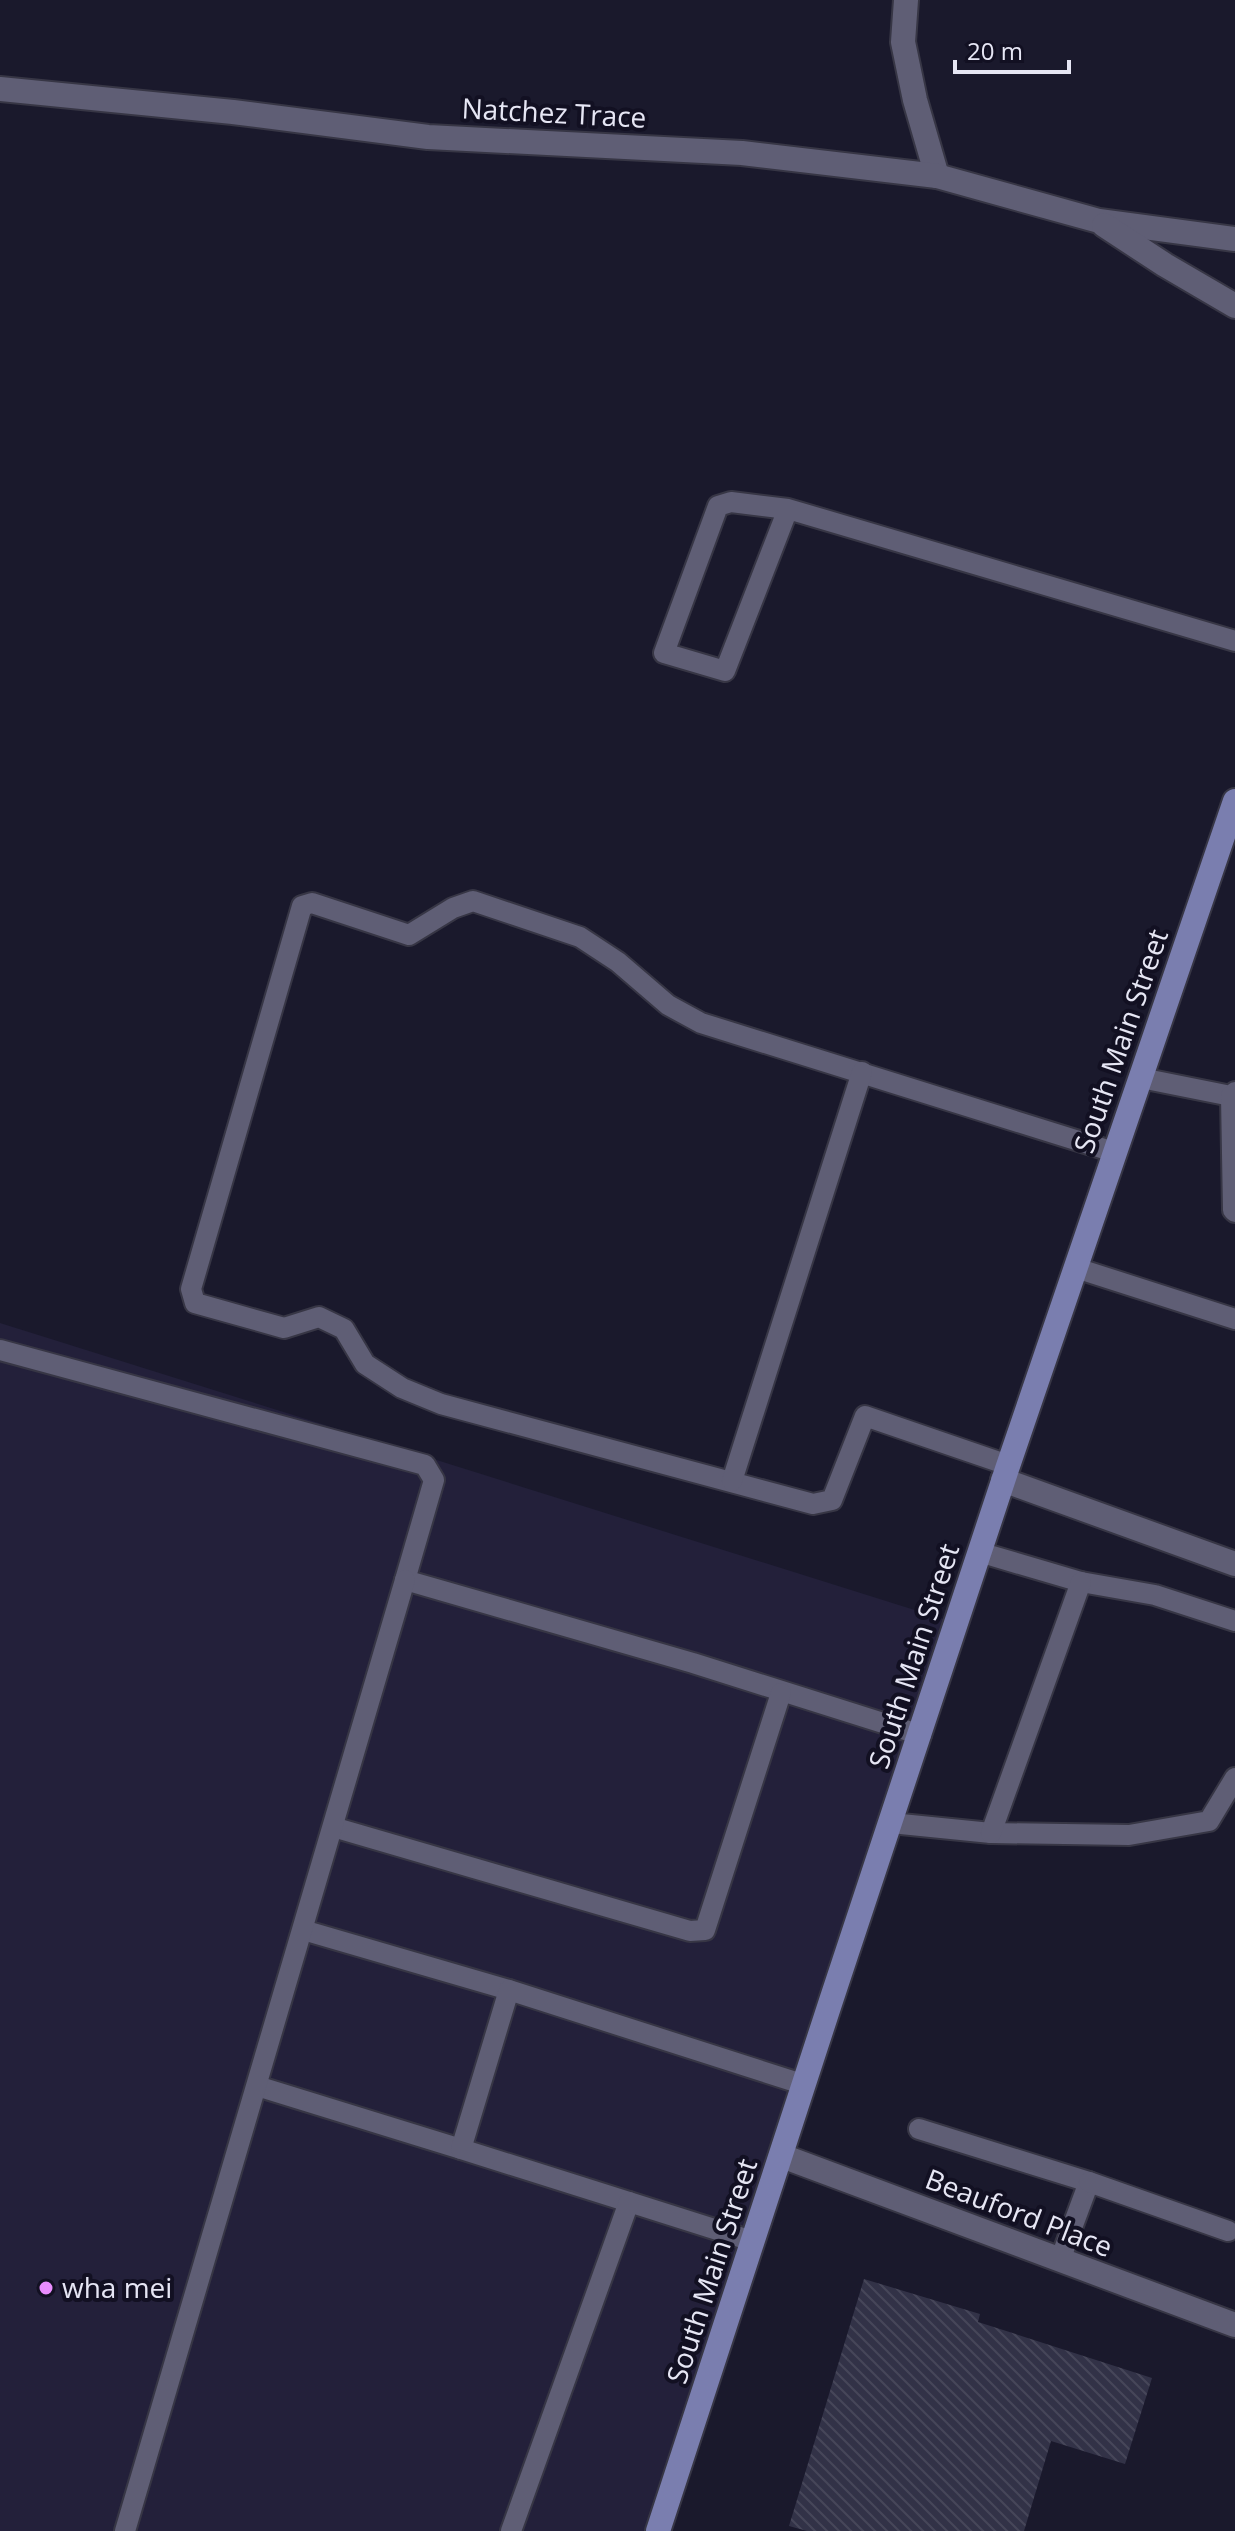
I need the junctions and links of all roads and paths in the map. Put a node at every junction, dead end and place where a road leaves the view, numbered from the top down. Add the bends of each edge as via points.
1 (906, 0) edge
2 (0, 89) edge
3 (937, 176) junction
4 (1099, 221) junction
5 (1235, 239) edge
6 (1235, 306) edge
7 (788, 509) junction
8 (1235, 641) edge
9 (1235, 801) edge
10 (1230, 836) edge
11 (862, 1072) junction
12 (1141, 1078) junction
13 (1233, 1094) edge
14 (1114, 1152) junction
15 (1235, 1212) edge
16 (1076, 1268) junction
17 (1235, 1319) edge
18 (0, 1350) edge
19 (1006, 1472) junction
20 (732, 1481) junction
21 (979, 1552) junction
22 (1235, 1564) edge
23 (405, 1580) junction
24 (1081, 1582) junction
25 (1235, 1621) edge
26 (781, 1693) junction
27 (921, 1735) junction
28 (1235, 1778) edge
29 (891, 1823) junction
30 (333, 1827) junction
31 (991, 1833) junction
32 (303, 1930) junction
33 (509, 1990) junction
34 (802, 2084) junction
35 (257, 2086) junction
36 (919, 2129) dead end
37 (461, 2149) junction
38 (782, 2156) junction
39 (1089, 2182) junction
40 (629, 2202) junction
41 (1228, 2231) dead end
42 (752, 2241) junction
43 (1060, 2260) junction
44 (1235, 2325) edge
45 (125, 2531) edge
46 (511, 2531) edge
47 (658, 2531) edge

1 - 3 street via 903,42
2 - 3 street, Natchez Trace via 428,137 742,153
3 - 4 street, Natchez Trace
4 - 5 street, Natchez Trace
4 - 6 street, Natchez Trace
7 - 7 lane via 731,502 718,506 664,653 725,671
7 - 8 lane
9 - 10 main road, South Main Street
10 - 12 main road, South Main Street
11 - 14 lane
11 - 20 lane
11 - 20 lane via 701,1023 668,1005 580,937 473,901 409,935 312,903 302,906 191,1289 195,1303 284,1328 319,1317 344,1329 365,1364 402,1388 441,1404
12 - 13 lane
12 - 14 main road, South Main Street
13 - 15 lane
14 - 16 main road, South Main Street
16 - 17 lane
16 - 19 main road, South Main Street
18 - 23 lane via 425,1465 434,1480
19 - 20 lane via 865,1416 832,1500 813,1504
19 - 21 main road, South Main Street
19 - 22 street
21 - 24 lane
21 - 27 main road, South Main Street
23 - 26 lane
23 - 30 lane
24 - 25 lane via 1155,1595
24 - 31 lane
26 - 27 lane
26 - 30 lane via 705,1930 690,1931
27 - 29 main road, South Main Street
28 - 31 lane via 1209,1821 1129,1835
29 - 31 lane
29 - 34 main road, South Main Street
30 - 32 lane
32 - 33 lane
32 - 35 lane
33 - 34 lane
33 - 37 lane
34 - 38 main road, South Main Street
35 - 37 lane
35 - 45 lane
36 - 39 lane
37 - 40 lane
38 - 42 main road, South Main Street
38 - 43 street, Beauford Place
39 - 41 lane
39 - 43 lane
40 - 42 lane
40 - 46 lane
42 - 47 main road, South Main Street
43 - 44 street, Beauford Place

